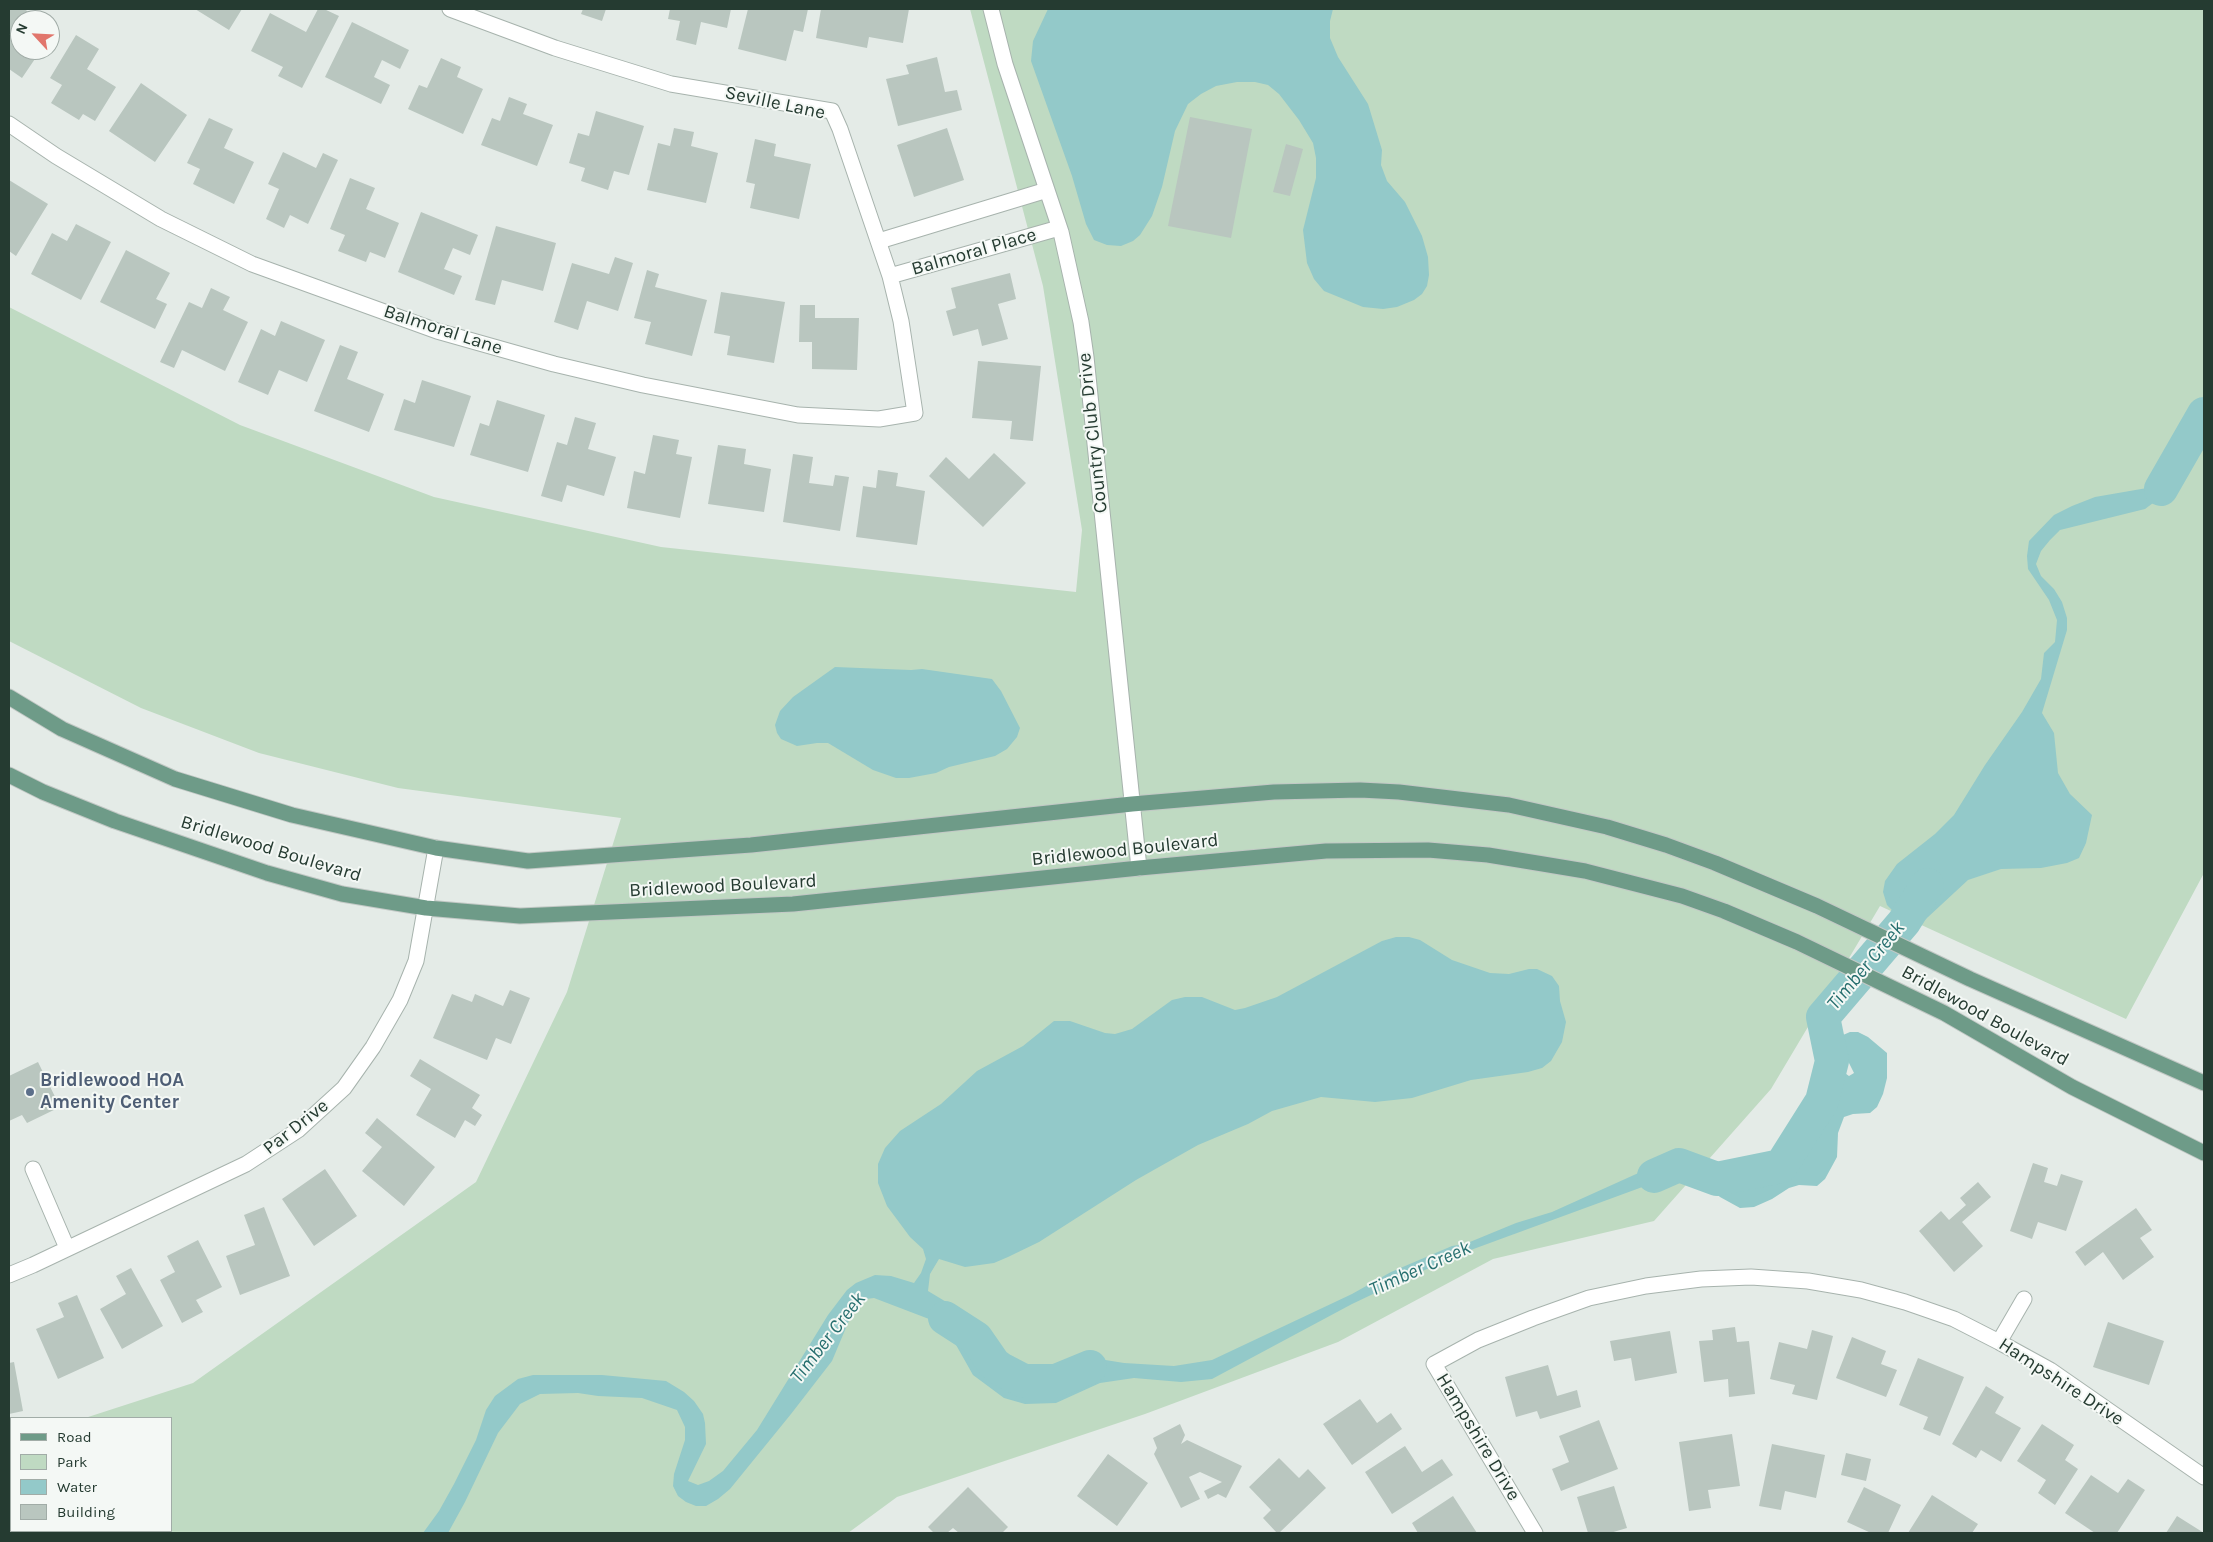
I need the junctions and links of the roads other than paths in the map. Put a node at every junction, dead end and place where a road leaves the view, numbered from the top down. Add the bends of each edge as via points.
1 (450, 9) edge
2 (991, 9) edge
3 (9, 124) edge
4 (1047, 190) junction
5 (1059, 228) junction
6 (878, 241) junction
7 (890, 276) junction
8 (915, 413) joint
9 (9, 697) edge
10 (9, 775) edge
11 (1132, 804) junction
12 (436, 848) junction
13 (1139, 868) junction
14 (426, 908) junction
15 (2204, 1083) edge
16 (2204, 1153) edge
17 (33, 1169) dead end
18 (67, 1248) junction
19 (9, 1275) edge
20 (2024, 1299) dead end
21 (2000, 1342) junction
22 (2204, 1477) edge
23 (1535, 1533) edge

1 - 6 street, Seville Lane via 555,48 671,84 832,111
2 - 4 street, Country Club Drive via 1005,64
3 - 8 street, Balmoral Lane via 161,219 252,264 437,332 607,377 798,415 879,419
4 - 5 street, Country Club Drive
4 - 6 street, Balmoral Place
5 - 7 street, Balmoral Place
5 - 11 street, Country Club Drive via 1086,357
6 - 7 street, Seville Lane
7 - 8 street, Seville Lane via 901,321
9 - 12 main road, Bridlewood Boulevard via 62,729 175,779 292,815
10 - 14 main road, Bridlewood Boulevard via 114,820 267,873 342,894
11 - 12 main road, Bridlewood Boulevard via 750,846 616,856 528,861
11 - 13 street, Country Club Drive
11 - 15 main road, Bridlewood Boulevard via 1274,792 1360,790 1509,805 1607,827 1666,845 1817,906 1922,957
12 - 14 street, Par Drive
13 - 14 main road, Bridlewood Boulevard via 793,904 520,916
13 - 16 main road, Bridlewood Boulevard via 1284,854 1428,850 1488,855 1585,871 1670,892 1798,942 1913,997 2072,1087
14 - 18 street, Par Drive via 416,961 400,1000 344,1088 298,1130 246,1164
17 - 18 street
18 - 19 street, Par Drive
20 - 21 street
21 - 22 street, Hampshire Drive via 2050,1370
21 - 23 street, Hampshire Drive via 1946,1316 1861,1290 1808,1281 1751,1277 1646,1286 1589,1298 1524,1321 1478,1340 1434,1364

